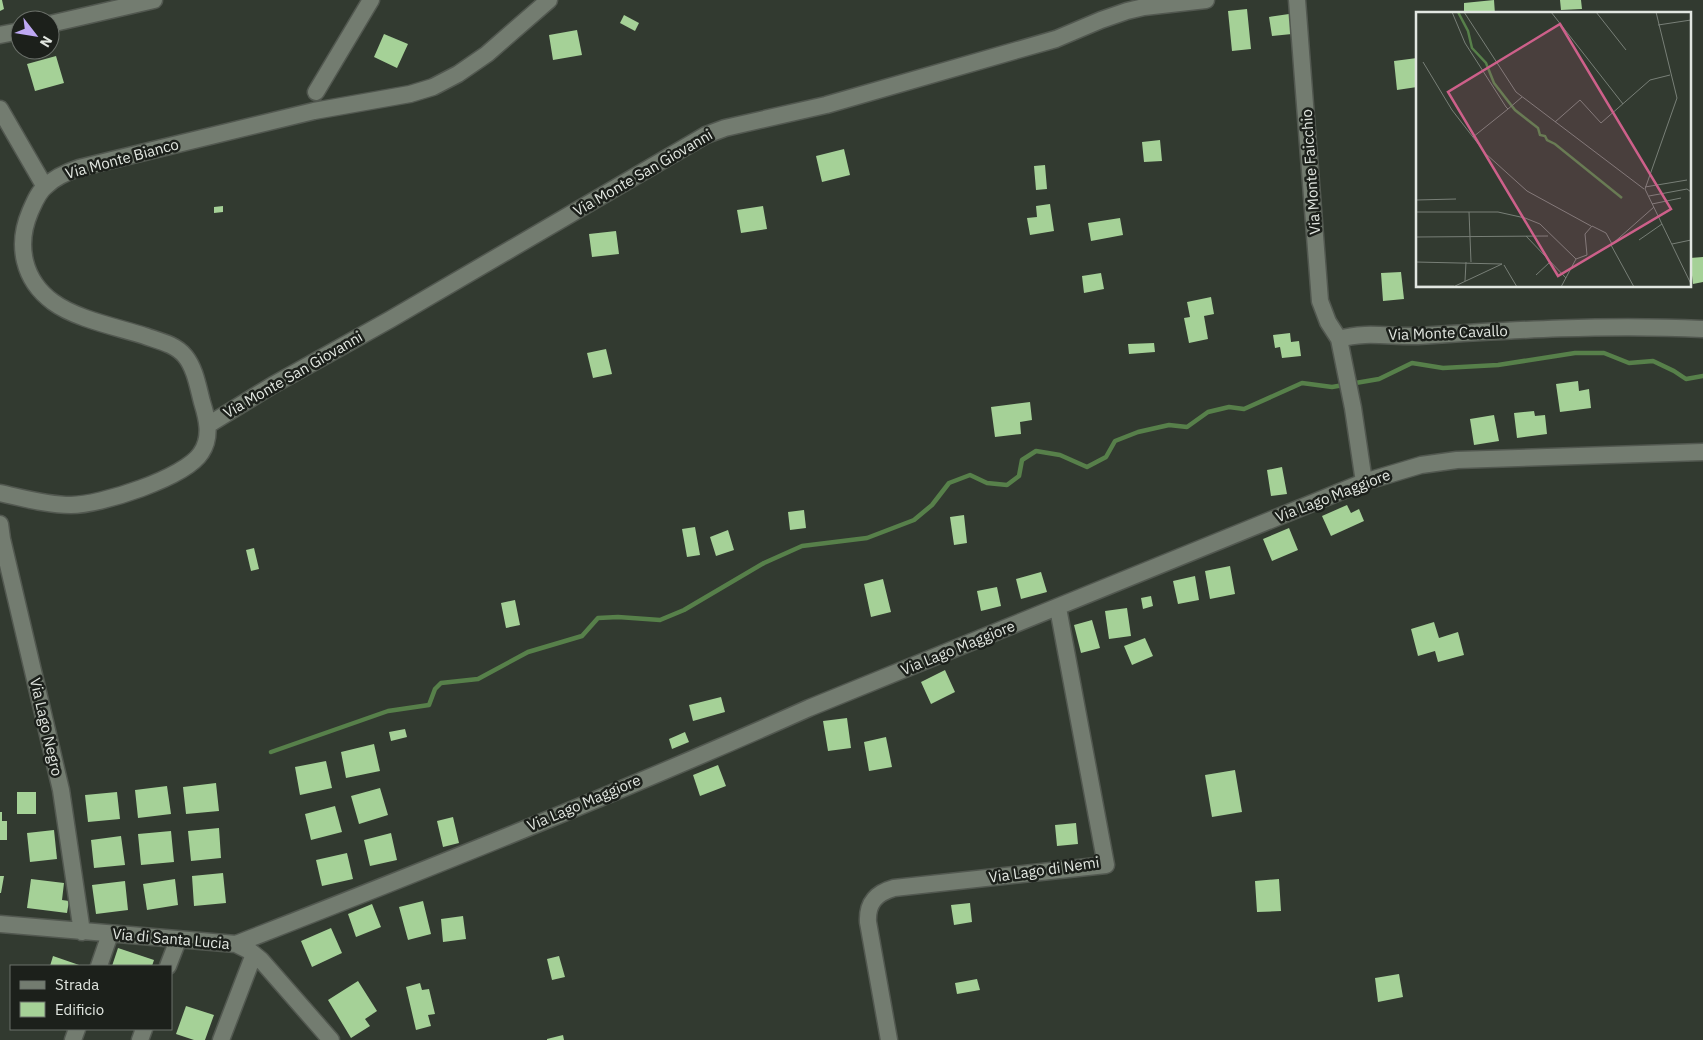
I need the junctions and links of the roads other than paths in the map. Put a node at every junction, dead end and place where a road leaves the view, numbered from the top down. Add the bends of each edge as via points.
1 (154, 0) edge
2 (371, 0) edge
3 (549, 0) edge
4 (1206, 0) edge
5 (1297, 0) edge
6 (131, 3) edge
7 (60, 21) edge
8 (316, 92) dead end
9 (0, 109) edge
10 (45, 187) junction
11 (1703, 329) edge
12 (1339, 339) junction
13 (208, 425) junction
14 (1703, 452) edge
15 (1364, 482) junction
16 (0, 493) edge
17 (0, 524) edge
18 (1058, 608) junction
19 (0, 924) edge
20 (82, 932) junction
21 (110, 934) junction
22 (178, 940) junction
23 (236, 944) junction
24 (254, 954) junction
25 (99, 965) edge
26 (168, 965) edge
27 (221, 1040) edge
28 (331, 1040) edge
29 (889, 1040) edge

1 - 6 street
2 - 8 street
3 - 10 street, Via Monte Bianco via 479,60 433,87 314,111 78,168
4 - 13 street, Via Monte San Giovanni via 1127,10 1056,39 826,105 714,132 674,152
5 - 12 street, Via Monte Faicchio via 1320,301
6 - 7 street
9 - 10 street
10 - 13 street, Via Monte Bianco via 32,207 24,230 24,260 33,280 46,296 66,310 166,343 181,352 192,369
11 - 12 street, Via Monte Cavallo via 1645,326 1403,336 1366,334
12 - 15 street
13 - 16 street, Via Monte Bianco via 204,448 192,462 175,474 130,491 73,505
14 - 15 street, Via Lago Maggiore via 1448,461 1421,465
15 - 18 street, Via Lago Maggiore
17 - 20 street, Via Lago Negro via 61,790
18 - 23 street, Via Lago Maggiore via 809,708 458,856
18 - 29 street, Via Lago di Nemi via 1106,865 894,888 880,893 870,906 868,922
19 - 20 street, Via di Santa Lucia
20 - 21 street, Via di Santa Lucia
21 - 22 street, Via di Santa Lucia
21 - 25 street
22 - 23 street, Via di Santa Lucia
22 - 26 street
23 - 24 street, Via di Santa Lucia
24 - 27 street
24 - 28 street, Via di Santa Lucia

